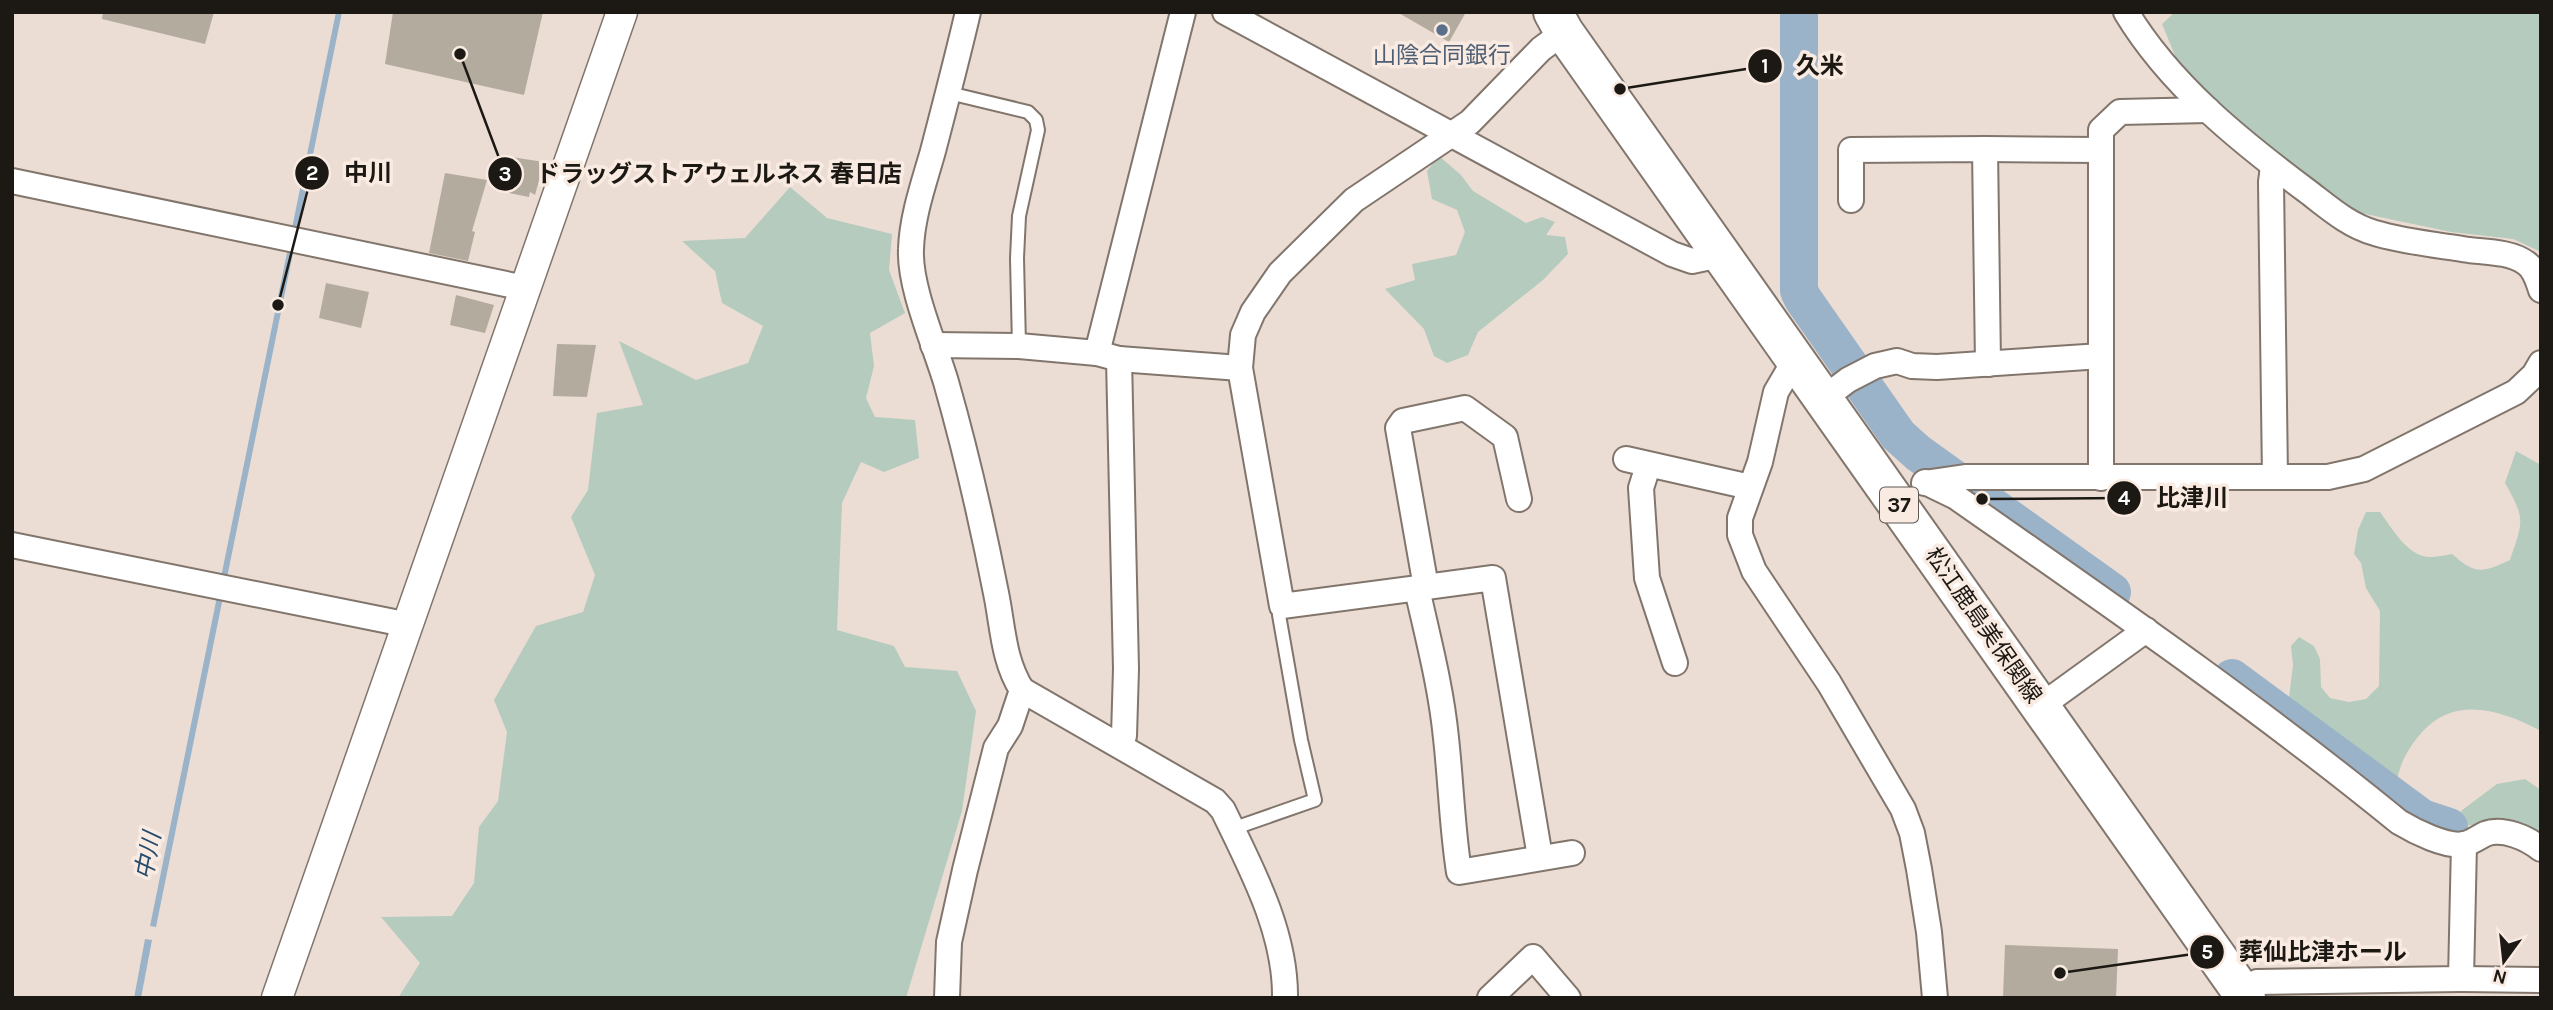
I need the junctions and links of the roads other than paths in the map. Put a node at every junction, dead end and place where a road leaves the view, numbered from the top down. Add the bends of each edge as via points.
1 (622, 12) edge
2 (968, 12) edge
3 (1184, 12) edge
4 (1225, 12) edge
5 (2126, 12) edge
6 (1559, 22) edge
7 (948, 93) junction
8 (2208, 110) junction
9 (1452, 135) junction
10 (1985, 149) junction
11 (2101, 150) junction
12 (2273, 166) junction
13 (12, 181) edge
14 (1851, 200) dead end
15 (1720, 255) junction
16 (525, 288) junction
17 (2541, 290) edge
18 (933, 345) junction
19 (1019, 346) junction
20 (1108, 356) junction
21 (2101, 356) junction
22 (1798, 362) junction
23 (2541, 363) edge
24 (1988, 364) junction
25 (1240, 368) junction
26 (1845, 383) junction
27 (2275, 477) junction
28 (2101, 478) junction
29 (1749, 487) junction
30 (1919, 487) junction
31 (1519, 499) dead end
32 (12, 545) edge
33 (1422, 588) junction
34 (1282, 606) junction
35 (409, 625) junction
36 (2146, 630) junction
37 (1675, 663) dead end
38 (1022, 690) junction
39 (2040, 706) junction
40 (1119, 744) junction
41 (1232, 830) junction
42 (2464, 844) junction
43 (2541, 849) edge
44 (1572, 853) dead end
45 (1540, 858) junction
46 (2461, 979) junction
47 (2541, 980) edge
48 (2243, 994) edge
49 (277, 998) edge
50 (947, 998) edge
51 (1285, 998) edge
52 (1489, 998) edge
53 (1568, 998) edge
54 (1935, 998) edge

1 - 16 street
2 - 7 street
3 - 20 street
4 - 9 street
5 - 8 street via 2164,64
6 - 9 street via 1541,49
6 - 15 main road, 松江鹿島美保関線 / 37
7 - 18 street via 916,211 911,251
7 - 19 lane via 1028,112 1036,121 1038,130 1019,216
8 - 11 street via 2120,112 2101,130
8 - 12 street
9 - 15 street via 1672,254 1692,261
9 - 25 street via 1354,200 1280,273 1253,312 1244,335
10 - 11 street
10 - 14 street via 1851,150
10 - 24 street
11 - 21 street
12 - 17 street via 2349,222 2374,233 2422,243 2504,254 2527,263
12 - 27 street
13 - 16 street
15 - 22 main road, 松江鹿島美保関線 / 37
16 - 35 street
18 - 19 street
18 - 38 street via 968,458 1006,658
19 - 20 street
20 - 25 street
20 - 40 street via 1126,669 1124,737
21 - 24 street
21 - 28 street
22 - 26 main road, 松江鹿島美保関線 / 37
22 - 29 street via 1776,393 1760,462
23 - 27 street via 2516,392 2364,468 2328,477
24 - 26 street via 1937,367 1897,361 1875,366
25 - 34 street
26 - 30 main road, 松江鹿島美保関線 / 37
27 - 28 street
28 - 30 street via 1965,477
29 - 37 street via 1637,463 1647,578
29 - 54 street via 1740,535 1754,571 1829,683 1903,809 1912,833
30 - 36 street via 1956,497
30 - 39 main road, 松江鹿島美保関線 / 37
31 - 33 street via 1505,437 1465,408 1403,421 1398,428
32 - 35 street
33 - 34 street
33 - 45 street via 1493,578
33 - 45 street via 1446,736 1458,872
34 - 41 lane via 1281,627 1315,800
35 - 49 street
36 - 39 street
36 - 42 street via 2399,822 2418,833
38 - 40 street
38 - 50 street via 1010,726 996,748 965,870 949,942
39 - 48 main road, 松江鹿島美保関線 / 37
40 - 41 street via 1215,801
41 - 51 street via 1270,917 1284,968
42 - 43 street via 2488,833 2512,834
42 - 46 street
44 - 45 street
46 - 47 street
46 - 48 street via 2257,982
52 - 53 street via 1533,957

